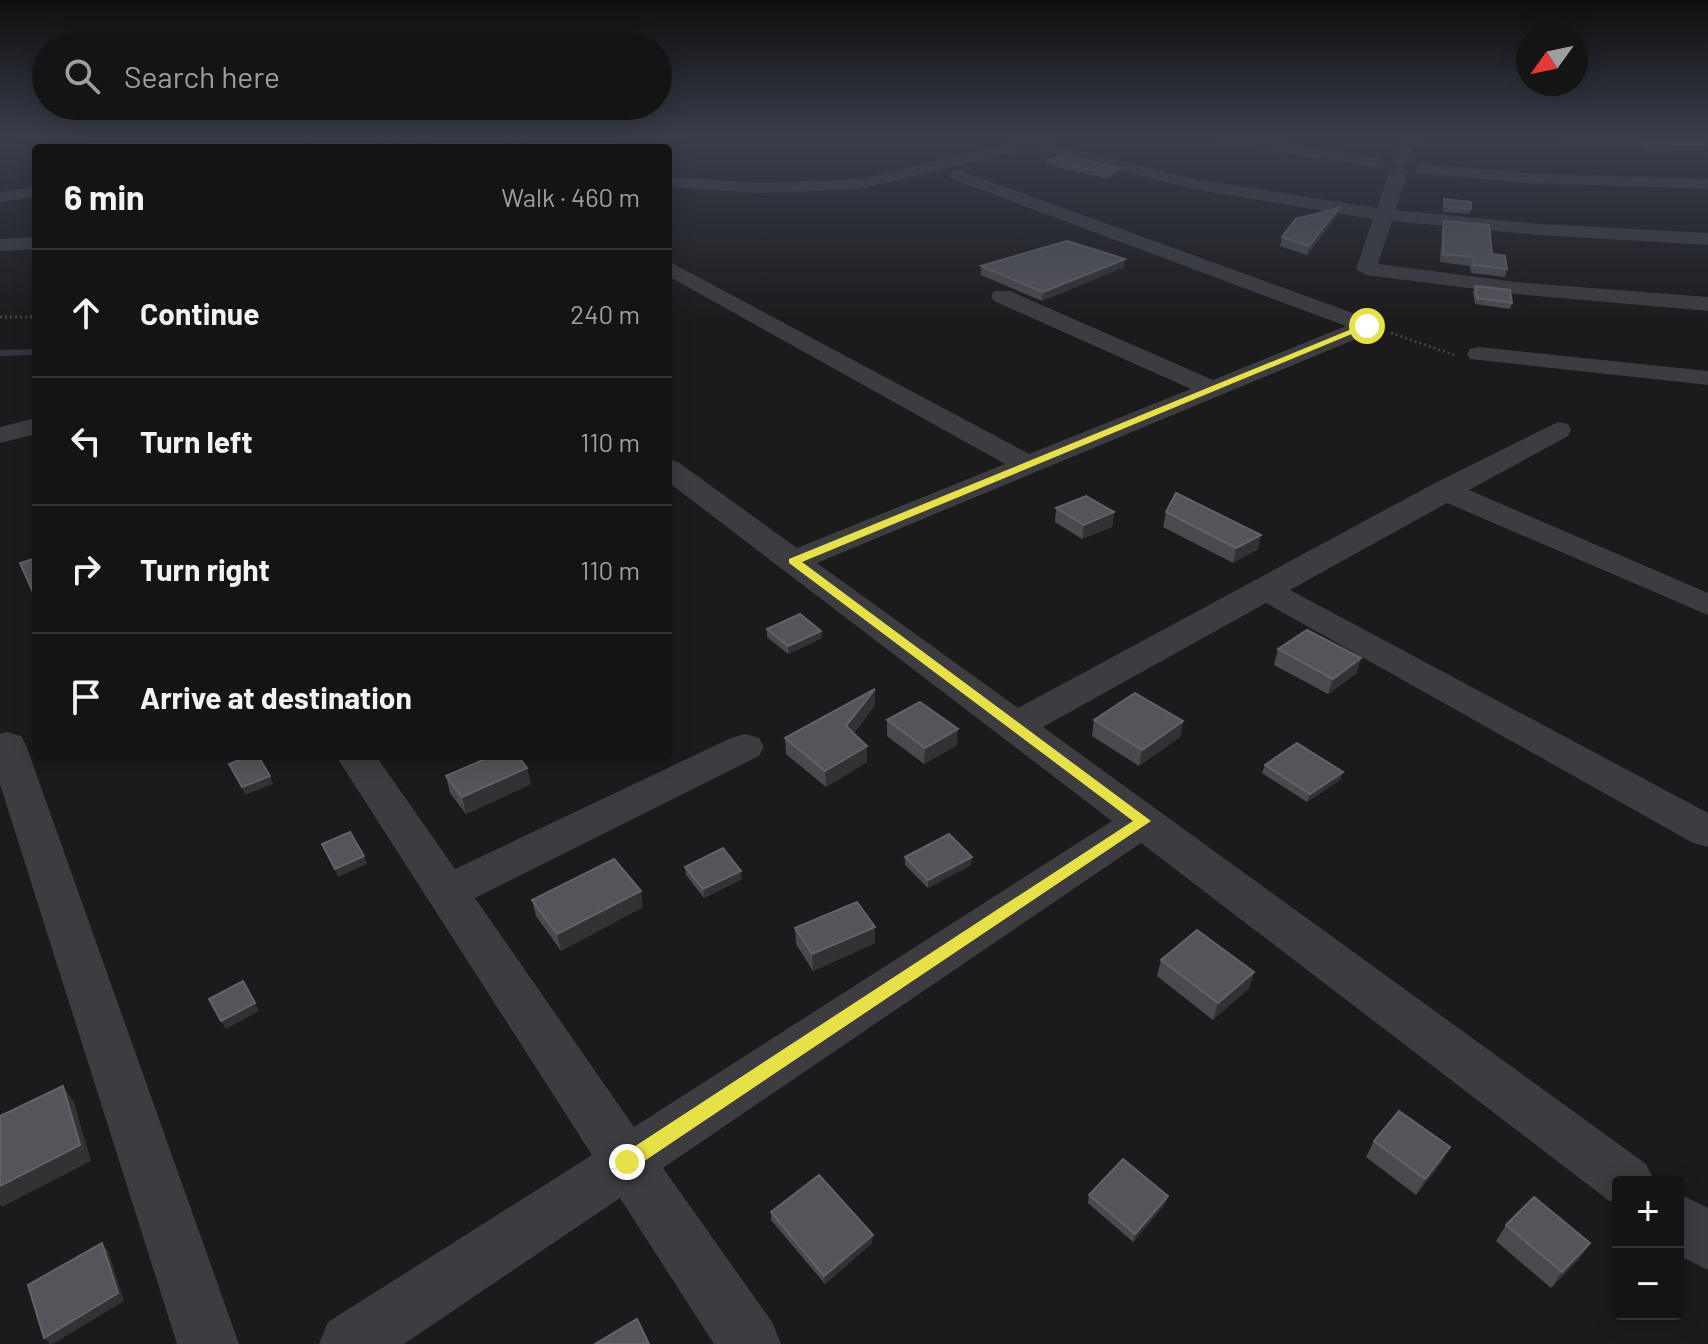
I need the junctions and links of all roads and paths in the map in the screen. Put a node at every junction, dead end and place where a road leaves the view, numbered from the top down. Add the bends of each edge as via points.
1 (786, 201) edge
2 (1028, 201) edge
3 (1305, 201) edge
4 (1386, 201) edge
5 (780, 202) dead end
6 (1384, 213) junction
7 (1708, 239) edge
8 (32, 243) edge
9 (0, 245) edge
10 (672, 269) edge
11 (1002, 296) dead end
12 (1708, 304) edge
13 (0, 317) edge
14 (32, 317) edge
15 (1367, 326) junction
16 (1479, 354) joint
17 (1708, 378) edge
18 (1213, 389) junction
19 (32, 427) edge
20 (1558, 430) dead end
21 (0, 435) edge
22 (1028, 465) junction
23 (672, 471) edge
24 (1443, 490) junction
25 (793, 561) junction
26 (1266, 590) junction
27 (1708, 605) edge
28 (1015, 726) junction
29 (7, 745) dead end
30 (745, 747) dead end
31 (359, 760) edge
32 (1143, 821) junction
33 (1708, 832) edge
34 (447, 892) junction
35 (627, 1162) junction
36 (1619, 1176) edge
37 (1684, 1224) edge
38 (1708, 1242) edge
39 (208, 1344) edge
40 (350, 1344) edge
41 (750, 1344) edge

1 - 5 street
2 - 15 street
3 - 6 street
4 - 6 street
6 - 7 street
6 - 12 street via 1366,269
8 - 9 street
10 - 22 street
11 - 18 street
13 - 14 path
15 - 16 path via 1453,356
15 - 18 street
16 - 17 street
18 - 22 street
19 - 21 street
20 - 24 street
22 - 25 street
23 - 25 street
24 - 26 street
24 - 27 street
25 - 28 street
26 - 28 street
26 - 33 street
28 - 32 street
29 - 39 street
30 - 34 street
31 - 34 street
32 - 35 street
32 - 36 street
34 - 35 street
35 - 40 street
35 - 41 street
37 - 38 street

